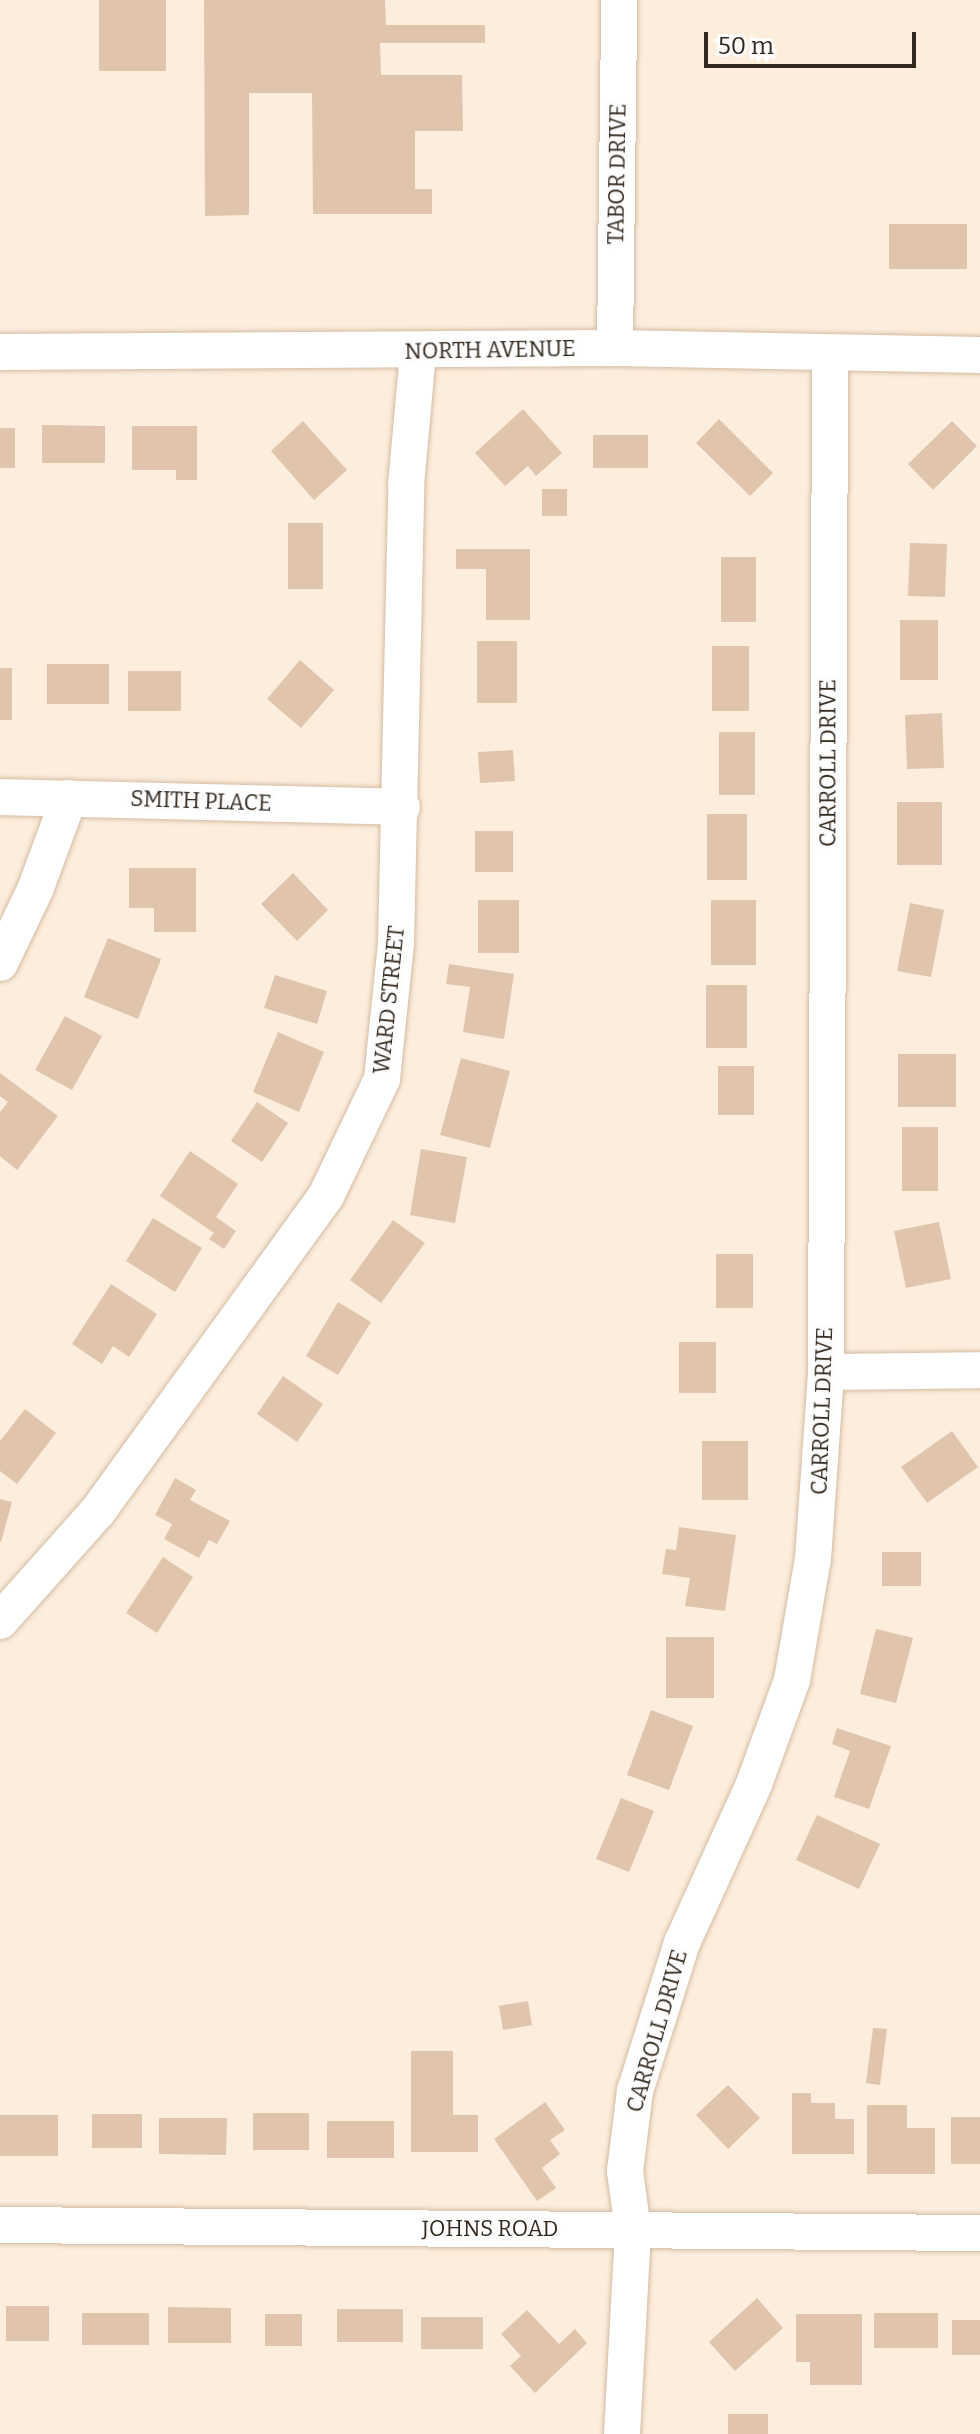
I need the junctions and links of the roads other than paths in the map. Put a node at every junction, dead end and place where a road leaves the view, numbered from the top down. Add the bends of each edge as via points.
1 (619, 0) edge
2 (615, 348) junction
3 (0, 352) edge
4 (418, 352) junction
5 (830, 354) junction
6 (980, 355) edge
7 (0, 797) edge
8 (69, 798) junction
9 (402, 807) junction
10 (0, 963) edge
11 (980, 1370) edge
12 (826, 1372) junction
13 (0, 1621) edge
14 (0, 2225) edge
15 (633, 2230) junction
16 (980, 2233) edge
17 (622, 2434) edge

1 - 2 street, TABOR DRIVE
2 - 4 street, NORTH AVENUE
2 - 5 street, NORTH AVENUE
3 - 4 street, NORTH AVENUE
4 - 9 street, WARD STREET via 406,485
5 - 6 street, NORTH AVENUE
5 - 12 street, CARROLL DRIVE
7 - 8 street, SMITH PLACE
8 - 9 street, SMITH PLACE
8 - 10 street via 35,890
9 - 13 street, WARD STREET via 394,971 382,1079 354,1142 326,1196 98,1511
11 - 12 street
12 - 15 street, CARROLL DRIVE via 813,1559 792,1680 754,1784 682,1943 635,2091 625,2171
14 - 15 street, JOHNS ROAD
15 - 16 street, JOHNS ROAD
15 - 17 street, CARROLL DRIVE

